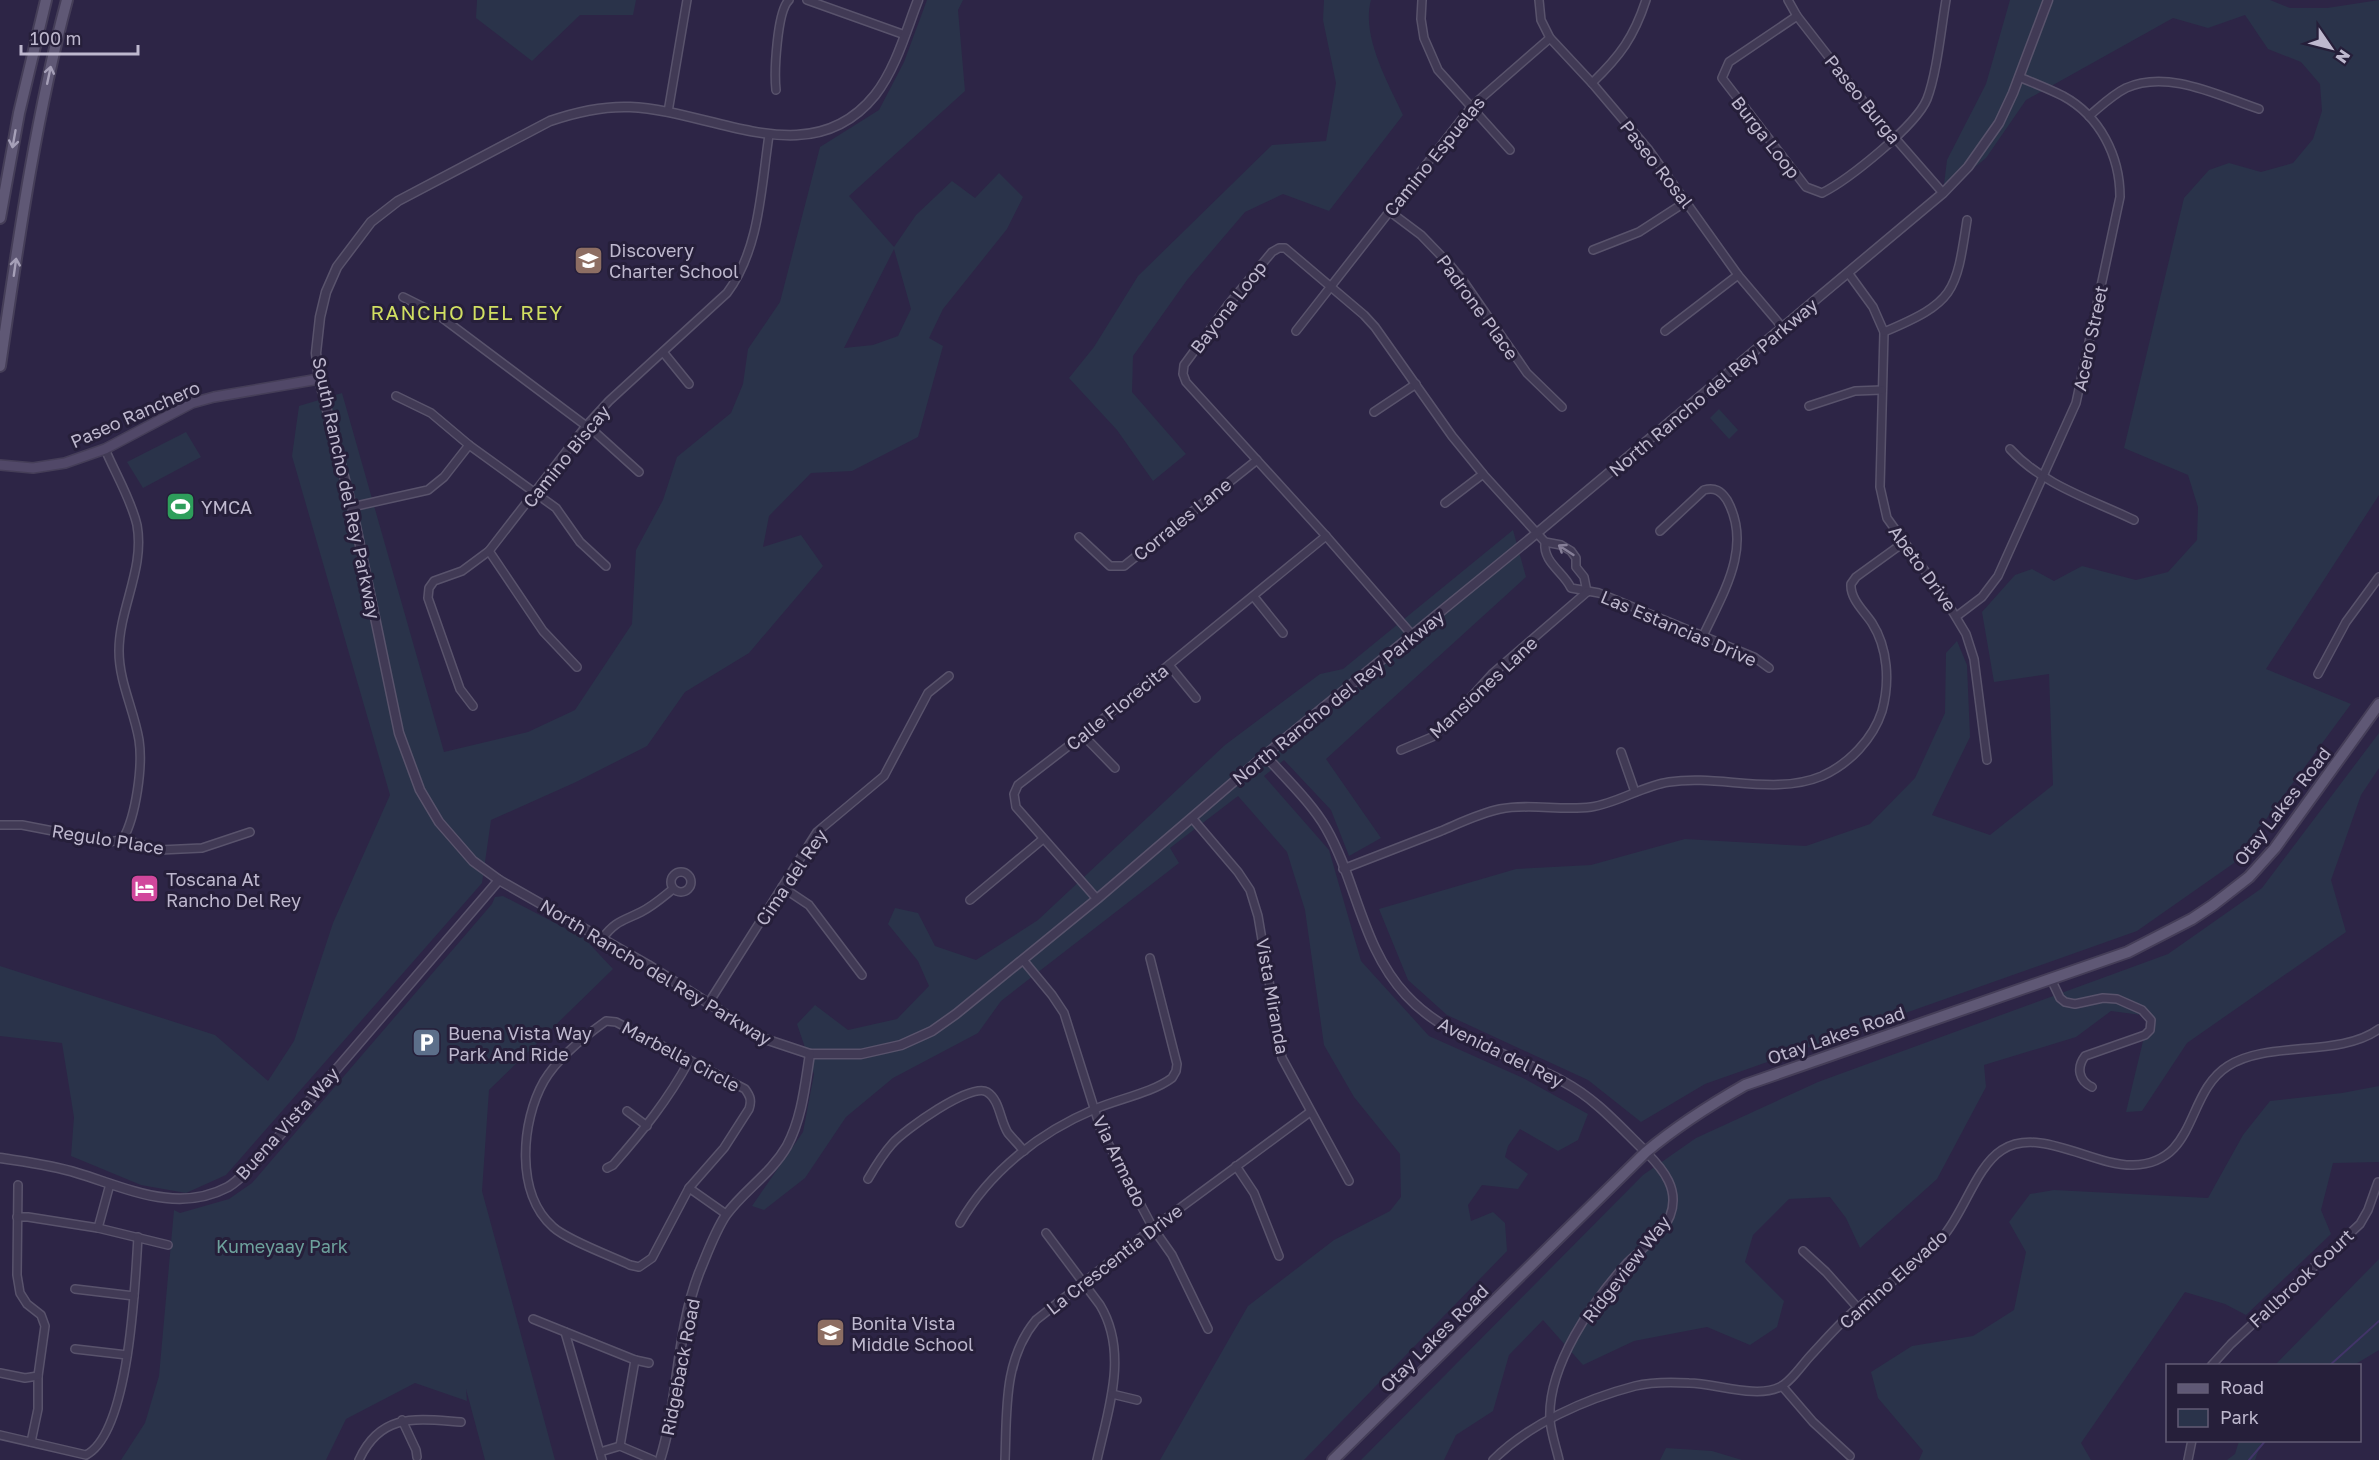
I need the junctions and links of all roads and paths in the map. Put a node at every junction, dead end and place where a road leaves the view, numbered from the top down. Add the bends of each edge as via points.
1 (46, 0) edge
2 (67, 0) edge
3 (687, 0) edge
4 (789, 0) edge
5 (807, 0) edge
6 (918, 0) edge
7 (1422, 0) edge
8 (1539, 0) edge
9 (1646, 0) edge
10 (1788, 0) edge
11 (1946, 0) edge
12 (2048, 0) edge
13 (1797, 16) junction
14 (905, 35) junction
15 (1550, 38) junction
16 (2019, 77) junction
17 (1592, 83) junction
18 (776, 90) dead end
19 (1472, 106) junction
20 (2259, 109) dead end
21 (668, 112) junction
22 (2089, 116) junction
23 (769, 135) junction
24 (1895, 138) junction
25 (1509, 150) dead end
26 (1943, 194) junction
27 (1687, 201) junction
28 (1389, 211) junction
29 (0, 218) edge
30 (1967, 219) dead end
31 (1593, 250) dead end
32 (1849, 274) junction
33 (1738, 275) junction
34 (1330, 286) junction
35 (403, 297) dead end
36 (1783, 328) junction
37 (1296, 331) dead end
38 (1665, 331) dead end
39 (1884, 332) junction
40 (663, 352) junction
41 (0, 366) edge
42 (319, 379) junction
43 (689, 384) dead end
44 (1416, 384) junction
45 (1882, 390) junction
46 (396, 396) dead end
47 (1809, 406) dead end
48 (1562, 407) dead end
49 (1374, 412) dead end
50 (586, 426) junction
51 (469, 445) junction
52 (105, 449) junction
53 (2010, 449) dead end
54 (1257, 460) junction
55 (0, 465) edge
56 (639, 472) dead end
57 (1483, 474) junction
58 (2043, 478) junction
59 (535, 494) junction
60 (1445, 503) dead end
61 (352, 507) junction
62 (2134, 520) dead end
63 (1660, 531) dead end
64 (1537, 533) junction
65 (1326, 536) junction
66 (1079, 537) dead end
67 (1545, 542) junction
68 (1904, 543) junction
69 (489, 551) junction
70 (606, 566) dead end
71 (1576, 567) junction
72 (1566, 576) junction
73 (2379, 577) edge
74 (1587, 592) junction
75 (1254, 597) junction
76 (1957, 616) junction
77 (1283, 633) dead end
78 (1413, 636) junction
79 (1703, 636) junction
80 (1169, 665) junction
81 (578, 667) dead end
82 (1769, 668) dead end
83 (2318, 674) dead end
84 (949, 676) dead end
85 (1196, 698) dead end
86 (2379, 704) edge
87 (472, 706) dead end
88 (1083, 735) junction
89 (1401, 750) dead end
90 (1621, 752) dead end
91 (1265, 755) junction
92 (1987, 760) dead end
93 (1115, 768) dead end
94 (1635, 792) junction
95 (1192, 818) junction
96 (0, 825) edge
97 (250, 832) dead end
98 (123, 839) junction
99 (1043, 839) junction
100 (1343, 869) junction
101 (499, 880) junction
102 (782, 887) junction
103 (673, 889) dead end
104 (1096, 899) junction
105 (970, 900) dead end
106 (602, 939) junction
107 (1150, 958) dead end
108 (1023, 960) junction
109 (862, 975) dead end
110 (2051, 979) junction
111 (708, 1004) junction
112 (2379, 1029) edge
113 (810, 1054) junction
114 (689, 1061) junction
115 (2092, 1087) dead end
116 (1095, 1109) junction
117 (627, 1111) dead end
118 (1310, 1112) junction
119 (647, 1126) junction
120 (1024, 1151) junction
121 (1646, 1152) junction
122 (0, 1158) edge
123 (1236, 1166) junction
124 (606, 1168) dead end
125 (868, 1179) dead end
126 (1349, 1181) dead end
127 (2378, 1182) edge
128 (110, 1184) junction
129 (18, 1185) dead end
130 (689, 1188) junction
131 (726, 1214) junction
132 (17, 1217) junction
133 (960, 1223) dead end
134 (98, 1228) junction
135 (1153, 1228) junction
136 (1046, 1233) dead end
137 (138, 1237) junction
138 (168, 1245) dead end
139 (1803, 1251) dead end
140 (1279, 1256) dead end
141 (1081, 1283) junction
142 (75, 1289) dead end
143 (134, 1296) junction
144 (1858, 1308) junction
145 (533, 1319) dead end
146 (1208, 1329) dead end
147 (565, 1332) junction
148 (75, 1349) dead end
149 (127, 1355) junction
150 (634, 1360) junction
151 (649, 1363) dead end
152 (2212, 1364) edge
153 (0, 1373) edge
154 (38, 1376) junction
155 (1782, 1386) junction
156 (1112, 1394) junction
157 (1137, 1400) dead end
158 (402, 1420) junction
159 (1550, 1420) junction
160 (461, 1422) dead end
161 (0, 1435) edge
162 (31, 1442) junction
163 (2192, 1442) edge
164 (620, 1446) junction
165 (601, 1456) edge
166 (1850, 1456) dead end
167 (417, 1457) dead end
168 (359, 1460) edge
169 (653, 1460) edge
170 (660, 1460) edge
171 (1005, 1460) edge
172 (1097, 1460) edge
173 (1333, 1460) edge
174 (1493, 1460) edge
175 (1558, 1460) edge
176 (2188, 1460) edge

1 -> 29 main road via 19,113
41 -> 2 main road via 38,124
3 - 21 street
4 - 18 street via 783,8 775,58
5 - 14 street
6 - 14 street, South Rancho del Rey Parkway
7 - 19 street via 1422,29 1432,60 1444,80
8 - 15 street, Paseo Rosal via 1541,20
9 - 17 street via 1625,47
10 - 13 street, Paseo Burga
11 - 24 street via 1927,98 1916,119
12 - 16 street, North Rancho del Rey Parkway
13 - 24 street, Paseo Burga
13 - 24 street, Burga Loop via 1729,62 1722,78 1806,187 1822,193 1830,189
14 - 23 street, South Rancho del Rey Parkway via 881,87 851,117 815,133
15 - 17 street, Paseo Rosal
15 - 19 street, Camino Espuelas
16 - 22 street, Acero Street via 2064,96
16 - 26 street, North Rancho del Rey Parkway via 1990,137
17 - 27 street, Paseo Rosal
19 - 25 street
19 - 28 street, Camino Espuelas
20 - 22 street via 2160,80 2127,88
21 - 23 street, South Rancho del Rey Parkway
21 - 42 street, South Rancho del Rey Parkway via 631,107 576,112 550,121 398,201 371,222 355,242 326,292 316,353
22 - 58 street, Acero Street via 2117,164 2119,208 2076,403
23 - 40 street, Camino Biscay via 753,237 738,279
24 - 26 street, Paseo Burga
26 - 32 street, North Rancho del Rey Parkway
27 - 31 street via 1639,232
27 - 33 street, Paseo Rosal
28 - 34 street, Camino Espuelas
28 - 48 street, Padrone Place via 1421,235 1449,264 1527,374
30 - 39 street via 1959,270 1948,294 1923,315
32 - 36 street, North Rancho del Rey Parkway
32 - 39 street, Abeto Drive via 1873,307
33 - 36 street, Paseo Rosal
33 - 38 street
34 - 37 street, Camino Espuelas
34 - 44 street, Bayona Loop via 1370,321
34 - 54 street, Bayona Loop via 1285,249 1272,252 1184,365 1186,382
35 - 50 street via 437,314
36 - 64 street, North Rancho del Rey Parkway
39 - 45 street, Abeto Drive
40 - 43 street
40 - 50 street, Camino Biscay
42 - 52 main road, Paseo Ranchero via 192,403
42 - 61 street, South Rancho del Rey Parkway
44 - 49 street
44 - 57 street, Bayona Loop
45 - 47 street via 1856,391
45 - 68 street, Abeto Drive via 1880,487 1887,518
46 - 51 street via 431,413
50 - 56 street
50 - 59 street, Camino Biscay
51 - 59 street
51 - 61 street via 444,477 428,490
52 - 55 main road, Paseo Ranchero via 65,464 33,468
52 - 98 street via 132,510 139,542 119,650 140,756 130,827
53 - 58 street
54 - 65 street, Bayona Loop
54 - 66 street, Corrales Lane via 1124,566 1110,566
57 - 60 street
57 - 64 street, Bayona Loop
58 - 62 street
58 - 76 street, Acero Street via 1998,576 1982,597
59 - 69 street, Camino Biscay
59 - 70 street via 556,508 580,542
61 - 101 street, South Rancho del Rey Parkway via 399,733 411,770 439,822 473,861
63 - 79 street via 1704,490 1719,491 1731,508 1738,532 1738,551
64 - 67 street, Las Estancias Drive
64 - 78 street, North Rancho del Rey Parkway
65 - 75 street, Calle Florecita
65 - 78 street, Bayona Loop
71 -> 67 street, Las Estancias Drive via 1571,551
67 - 72 street, Las Estancias Drive via 1548,560
68 - 76 street, Abeto Drive
68 - 94 street via 1851,584 1855,598 1881,640 1887,674 1879,717 1856,753 1822,776 1793,784 1679,781
69 - 81 street via 543,631
69 - 87 street, Camino Biscay via 462,571 434,581 428,591 460,689
71 - 72 street
71 - 74 street, Las Estancias Drive
72 - 74 street, Las Estancias Drive via 1572,588
73 - 83 street via 2346,622
74 - 79 street, Las Estancias Drive via 1599,593
74 - 89 street, Mansiones Lane via 1492,674 1444,727 1432,737
75 - 77 street
75 - 80 street, Calle Florecita
76 - 92 street, Abeto Drive via 1974,658
78 - 91 street, North Rancho del Rey Parkway
79 - 82 street, Las Estancias Drive via 1754,657
80 - 85 street
80 - 88 street, Calle Florecita
84 - 102 street, Cima del Rey via 928,693 884,776 817,832
86 - 110 main road, Otay Lakes Road via 2249,877 2192,919 2128,952
88 - 93 street
88 - 99 street, Calle Florecita via 1016,789 1016,807
90 - 94 street
91 - 95 street, North Rancho del Rey Parkway
91 - 100 street, Avenida del Rey via 1326,828
94 - 100 street via 1592,807 1501,809
95 - 104 street, North Rancho del Rey Parkway
95 - 118 street, Vista Miranda via 1250,890 1282,1058
96 - 98 street, Regulo Place via 22,825 110,842
97 - 98 street, Regulo Place via 202,848 160,850
99 - 104 street, Calle Florecita
99 - 105 street
100 - 121 street, Avenida del Rey via 1380,960 1418,1007 1451,1030 1578,1090
101 - 106 street, North Rancho del Rey Parkway
101 - 128 street, Buena Vista Way via 270,1147 229,1186 196,1198 175,1200
102 - 109 street via 808,905
102 - 111 street, Cima del Rey
103 - 106 street via 642,912 620,920
104 - 108 street, North Rancho del Rey Parkway
106 - 111 street, North Rancho del Rey Parkway
107 - 116 street via 1176,1071 1167,1082
108 - 113 street, North Rancho del Rey Parkway via 932,1031 901,1045 861,1054
108 - 116 street, Via Armado via 1064,1013
110 - 115 street via 2065,1002 2117,999 2142,1010 2151,1020 2145,1035 2082,1059 2081,1077
110 - 121 main road, Otay Lakes Road via 1745,1085
111 - 113 street, North Rancho del Rey Parkway via 765,1039
112 - 144 street, Camino Elevado via 2345,1043 2235,1062 2210,1083 2178,1145 2148,1162 2127,1164 2038,1142 2007,1147 1987,1165 1954,1223 1938,1242
113 - 131 street, Ridgeback Road via 801,1109 786,1147 770,1170
114 - 119 street
114 - 130 street, Marbella Circle via 745,1089 751,1102 724,1148
114 - 130 street, Marbella Circle via 616,1022 606,1021 556,1065 544,1081 528,1128 527,1168 537,1207 554,1228 630,1266 639,1267 652,1258
116 - 120 street via 1059,1125
116 - 135 street, Via Armado via 1101,1130
117 - 119 street
118 - 123 street, La Crescentia Drive
118 - 126 street, Vista Miranda
119 - 124 street
120 - 125 street via 1007,1132 995,1101 979,1089 915,1123 892,1144
120 - 133 street via 983,1188
121 - 159 street, Ridgeview Way via 1670,1181 1670,1215 1661,1230 1620,1272 1576,1335 1560,1367
121 - 173 main road, Otay Lakes Road
122 - 128 street, Buena Vista Way via 43,1164
123 - 135 street, La Crescentia Drive
123 - 140 street via 1254,1193
127 - 152 street, Fallbrook Court via 2360,1224
128 - 134 street
129 - 132 street
130 - 131 street
131 - 170 street, Ridgeback Road via 698,1275
132 - 134 street
132 - 154 street via 20,1293 41,1315 45,1326
134 - 137 street
135 - 141 street, La Crescentia Drive
135 - 146 street, Via Armado via 1172,1255
136 - 141 street
137 - 138 street
137 - 143 street
139 - 144 street
141 - 156 street via 1108,1318 1115,1359
141 - 171 street, La Crescentia Drive via 1036,1320 1019,1346 1010,1374
142 - 143 street
143 - 149 street
144 - 155 street, Camino Elevado
145 - 147 street
147 - 150 street
147 - 165 street
148 - 149 street
149 - 162 street via 110,1423 92,1452 86,1455
150 - 151 street
150 - 164 street
153 - 154 street via 25,1378
154 - 162 street via 38,1409
155 - 159 street via 1760,1392 1689,1383 1637,1386
155 - 166 street
156 - 157 street
156 - 172 street
158 - 160 street
158 - 167 street
158 - 168 street via 370,1440
159 - 174 street via 1508,1445
159 - 175 street, Ridgeview Way
161 - 162 street
163 - 176 street
164 - 165 street
164 - 169 street

